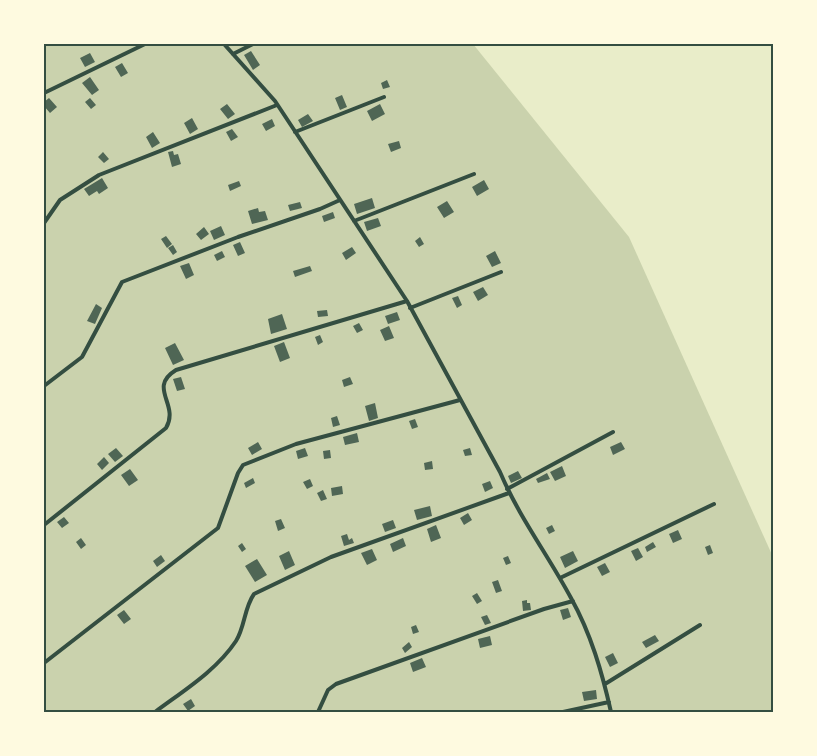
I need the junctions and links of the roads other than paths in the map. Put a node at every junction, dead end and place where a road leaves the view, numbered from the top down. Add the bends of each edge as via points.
1 (146, 44) edge
2 (224, 44) edge
3 (253, 44) edge
4 (233, 54) junction
5 (44, 93) edge
6 (384, 96) dead end
7 (277, 105) junction
8 (295, 132) junction
9 (474, 174) dead end
10 (340, 200) junction
11 (354, 221) junction
12 (44, 223) edge
13 (501, 272) dead end
14 (406, 301) junction
15 (410, 308) junction
16 (44, 386) edge
17 (460, 400) junction
18 (613, 432) dead end
19 (508, 491) junction
20 (714, 504) dead end
21 (44, 525) edge
22 (560, 578) junction
23 (573, 601) junction
24 (700, 625) dead end
25 (44, 663) edge
26 (605, 684) junction
27 (609, 702) junction
28 (155, 712) edge
29 (318, 712) edge
30 (563, 712) edge
31 (611, 712) edge

1 - 5 lane
2 - 4 lane
3 - 4 lane
4 - 7 lane
6 - 8 lane
7 - 8 lane
7 - 12 lane via 98,175 60,200
8 - 10 lane
9 - 11 lane
10 - 11 lane
10 - 16 lane via 122,282 82,357
11 - 14 lane
13 - 15 lane
14 - 15 lane
14 - 21 lane via 176,370 164,379 163,388 170,411 170,423 166,428
15 - 17 lane
17 - 19 lane
17 - 25 lane via 296,444 243,465 218,528
18 - 19 lane
19 - 22 lane
19 - 28 lane via 331,557 254,594 240,632 229,650 212,669
20 - 22 lane
22 - 23 lane
23 - 26 lane via 594,648
23 - 29 lane via 336,684 328,690
24 - 26 lane
26 - 27 lane
27 - 30 lane
27 - 31 lane

